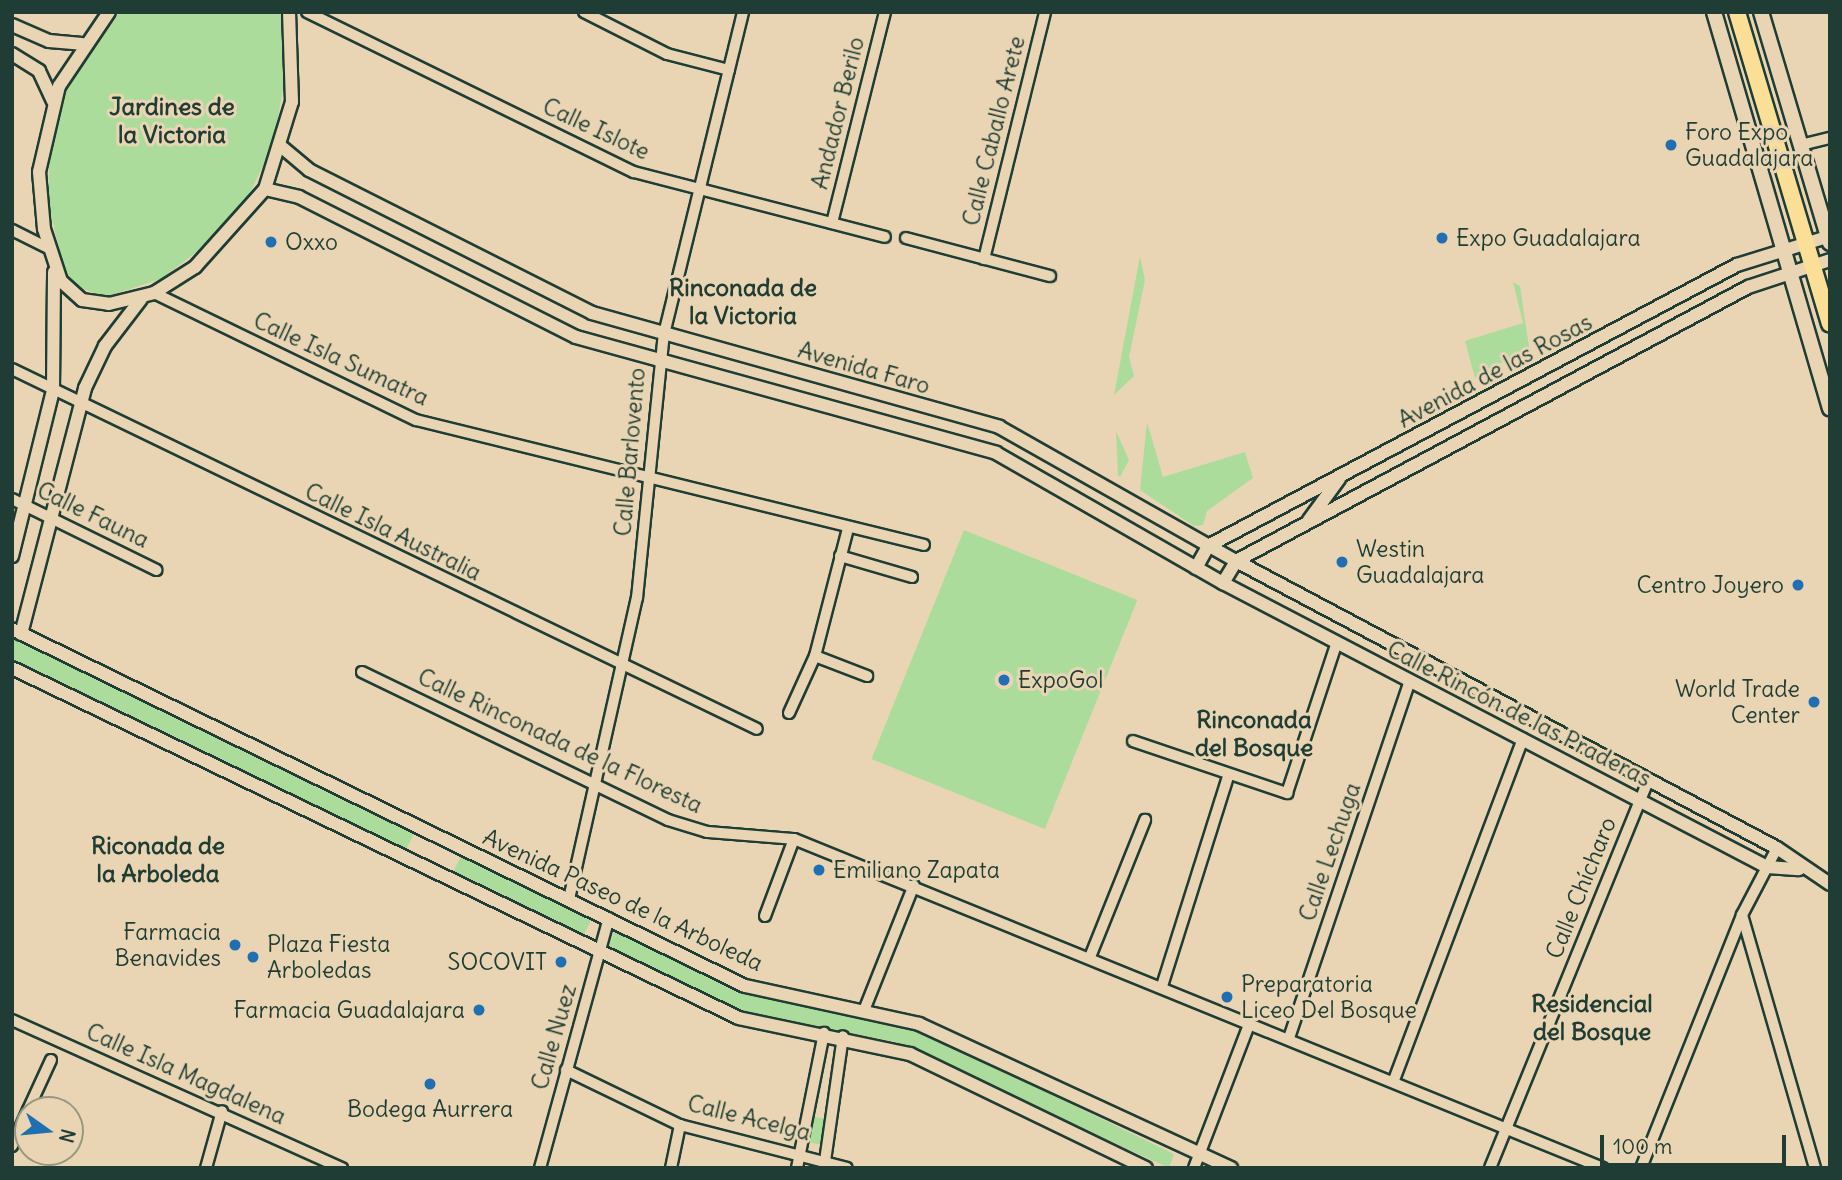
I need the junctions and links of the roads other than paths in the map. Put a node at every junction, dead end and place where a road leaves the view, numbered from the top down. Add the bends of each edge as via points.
1 (109, 12) edge
2 (289, 12) edge
3 (307, 12) edge
4 (584, 12) edge
5 (743, 12) edge
6 (885, 12) edge
7 (1045, 12) edge
8 (1714, 12) edge
9 (1737, 12) edge
10 (1761, 12) edge
11 (12, 25) edge
12 (82, 44) junction
13 (12, 54) edge
14 (729, 70) junction
15 (52, 101) junction
16 (1830, 138) edge
17 (1801, 145) junction
18 (283, 148) junction
19 (699, 188) junction
20 (265, 189) junction
21 (832, 223) junction
22 (12, 230) edge
23 (885, 237) dead end
24 (906, 239) dead end
25 (1829, 239) edge
26 (1806, 244) junction
27 (48, 248) junction
28 (1784, 250) junction
29 (984, 259) junction
30 (1830, 260) edge
31 (54, 265) junction
32 (1813, 265) junction
33 (1791, 272) junction
34 (1050, 276) dead end
35 (148, 295) junction
36 (1830, 323) edge
37 (664, 334) junction
38 (660, 360) junction
39 (12, 369) edge
40 (53, 390) junction
41 (80, 404) junction
42 (1830, 408) edge
43 (1339, 479) junction
44 (649, 482) junction
45 (12, 499) edge
46 (25, 505) junction
47 (51, 518) junction
48 (848, 528) junction
49 (1302, 528) junction
50 (924, 545) dead end
51 (1208, 545) junction
52 (12, 555) edge
53 (840, 556) junction
54 (1236, 561) junction
55 (1196, 568) junction
56 (156, 570) dead end
57 (912, 577) dead end
58 (1223, 583) junction
59 (17, 631) edge
60 (1337, 642) junction
61 (815, 656) junction
62 (12, 668) edge
63 (624, 668) junction
64 (362, 672) dead end
65 (867, 676) dead end
66 (1409, 681) junction
67 (789, 713) dead end
68 (757, 729) dead end
69 (1523, 739) junction
70 (1133, 741) dead end
71 (1229, 774) junction
72 (1648, 780) junction
73 (596, 785) junction
74 (1639, 800) junction
75 (1145, 820) dead end
76 (794, 839) junction
77 (1777, 848) junction
78 (1767, 867) junction
79 (1799, 869) junction
80 (1830, 884) edge
81 (914, 885) junction
82 (569, 899) junction
83 (1742, 915) junction
84 (765, 916) dead end
85 (609, 918) junction
86 (600, 952) junction
87 (1090, 957) junction
88 (1162, 986) junction
89 (865, 1008) junction
90 (12, 1020) edge
91 (1250, 1022) junction
92 (824, 1033) junction
93 (843, 1037) junction
94 (1289, 1038) junction
95 (51, 1060) dead end
96 (566, 1070) junction
97 (1394, 1080) junction
98 (34, 1096) edge
99 (222, 1111) junction
100 (680, 1125) junction
101 (1507, 1126) junction
102 (797, 1152) junction
103 (1199, 1155) junction
104 (824, 1163) edge
105 (206, 1168) edge
106 (342, 1168) edge
107 (540, 1168) edge
108 (671, 1168) edge
109 (797, 1168) edge
110 (848, 1168) edge
111 (1146, 1168) edge
112 (1194, 1168) edge
113 (1231, 1168) edge
114 (1490, 1168) edge
115 (1603, 1168) edge
116 (1640, 1168) edge
117 (1815, 1168) edge

1 - 12 street
2 - 18 street via 295,65
3 - 19 street, Calle Islote via 634,172
4 - 14 street via 667,54
5 - 14 street, Calle Barlovento
6 - 21 street, Andador Berilo
7 - 29 street, Calle Caballo Arete
8 - 28 main road
9 - 26 main road
10 - 17 main road
11 - 12 street via 49,41
12 - 15 street
13 - 15 street via 39,71
14 - 19 street, Calle Barlovento
15 - 27 street via 39,172
16 - 17 street
17 - 25 main road
18 - 20 street
18 - 37 street, Avenida Faro via 309,170 580,308
19 - 21 street, Calle Islote
19 - 37 street, Calle Barlovento
20 - 35 street via 208,256
20 - 38 street, Avenida Faro via 299,197 576,337
21 - 23 street, Calle Islote
22 - 27 street
24 - 29 street
25 - 26 street, Avenida de las Rosas
26 - 28 street, Avenida de las Rosas
26 - 32 main road
27 - 31 street
28 - 33 main road
28 - 43 street, Avenida de las Rosas via 1737,265
29 - 34 street
30 - 32 street, Avenida de las Rosas
31 - 35 street via 82,300 109,304
31 - 40 street
32 - 33 street, Avenida de las Rosas
32 - 36 main road
33 - 42 main road
33 - 49 street, Avenida de las Rosas via 1748,287
35 - 41 street via 105,346
35 - 44 street, Calle Isla Sumatra via 416,420
37 - 38 street, Calle Barlovento
37 - 51 street, Avenida Faro via 999,427
38 - 44 street, Calle Barlovento
38 - 55 street, Avenida Faro via 996,453
39 - 40 street, Calle Isla Australia
40 - 41 street, Calle Isla Australia
40 - 46 street
41 - 47 street
41 - 63 street, Calle Isla Australia
43 - 49 street
43 - 51 street, Avenida de las Rosas
44 - 48 street, Calle Isla Sumatra
44 - 63 street, Calle Barlovento
45 - 46 street, Calle Fauna
46 - 47 street, Calle Fauna
46 - 52 street
47 - 56 street, Calle Fauna
47 - 59 street
48 - 50 street, Calle Isla Sumatra
48 - 53 street
49 - 54 street, Avenida de las Rosas
51 - 54 street, Avenida Faro
51 - 55 street
53 - 57 street
53 - 61 street
54 - 58 street
54 - 72 street, Calle Rincón de las Praderas
55 - 58 street, Avenida Faro
58 - 60 street, Calle Rincón de las Praderas
59 - 82 street, Avenida Paseo de la Arboleda
60 - 66 street, Calle Rincón de las Praderas
60 - 71 street via 1287,793
61 - 65 street
61 - 67 street
62 - 86 street
63 - 68 street, Calle Isla Australia
63 - 73 street, Calle Barlovento
64 - 73 street, Calle Rinconada de la Floresta
66 - 69 street, Calle Rincón de las Praderas
66 - 94 street, Calle Lechuga
69 - 74 street, Calle Rincón de las Praderas
69 - 97 street
70 - 71 street
71 - 88 street
72 - 74 street, Calle Chícharo
72 - 77 street, Calle Rincón de las Praderas
73 - 76 street, Calle Rinconada de la Floresta via 707,832
73 - 82 street, Calle Barlovento
74 - 78 street, Calle Rincón de las Praderas
74 - 101 street, Calle Chícharo
75 - 87 street
76 - 81 street, Calle Rinconada de la Floresta
76 - 84 street
77 - 78 street
77 - 79 street, Calle Rincón de las Praderas
78 - 79 street, Calle Rincón de las Praderas
78 - 83 street
79 - 80 street, Calle Rincón de las Praderas
81 - 87 street, Calle Rinconada de la Floresta
81 - 89 street
82 - 85 street, Avenida Paseo de la Arboleda
83 - 116 street
83 - 117 street
85 - 86 street, Calle Nuez
85 - 89 street, Avenida Paseo de la Arboleda via 746,986
86 - 92 street via 739,1018
86 - 96 street, Calle Nuez
87 - 88 street, Calle Rinconada de la Floresta
88 - 91 street, Calle Rinconada de la Floresta
89 - 103 street, Avenida Paseo de la Arboleda via 919,1024
90 - 99 street, Calle Isla Magdalena
91 - 94 street, Calle Rinconada de la Floresta
91 - 103 street
92 - 93 street
92 - 102 street
93 - 104 street
93 - 111 street via 910,1054
94 - 97 street, Calle Rinconada de la Floresta
95 - 98 street
96 - 100 street, Calle Acelga
96 - 107 street, Calle Nuez
97 - 101 street, Calle Rinconada de la Floresta
99 - 105 street
99 - 106 street, Calle Isla Magdalena
100 - 102 street, Calle Acelga
100 - 108 street
101 - 114 street, Calle Chícharo
101 - 115 street, Calle Rinconada de la Floresta
102 - 104 street, Calle Acelga
102 - 109 street
103 - 112 street
103 - 113 street, Avenida Paseo de la Arboleda
104 - 110 street, Calle Acelga

